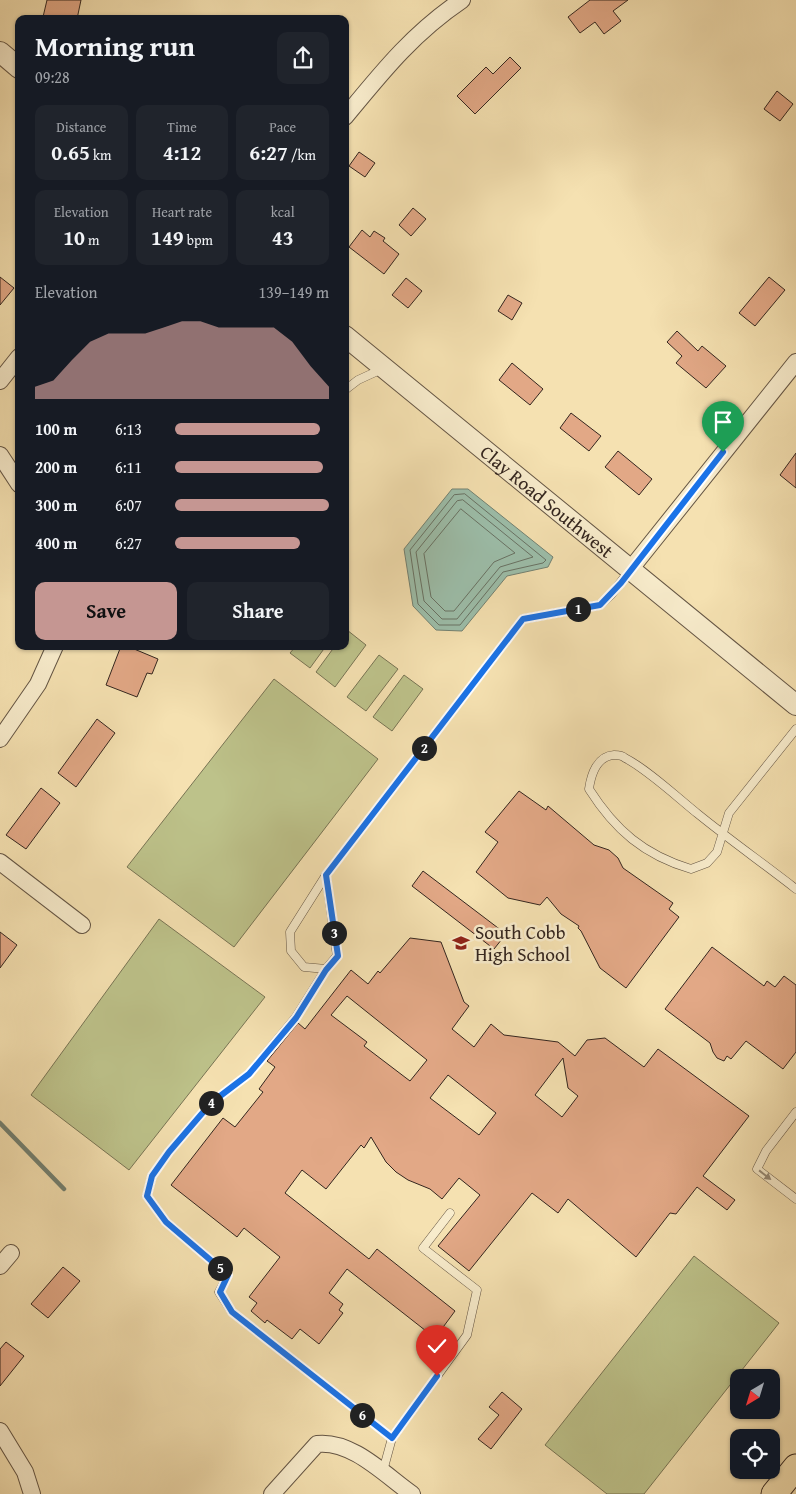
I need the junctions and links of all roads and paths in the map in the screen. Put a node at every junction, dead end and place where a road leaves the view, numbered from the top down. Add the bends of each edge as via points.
1 (462, 0) edge
2 (0, 52) edge
3 (15, 65) edge
4 (349, 112) edge
5 (349, 339) edge
6 (15, 361) edge
7 (796, 362) edge
8 (384, 368) junction
9 (0, 381) edge
10 (349, 387) edge
11 (0, 455) edge
12 (15, 478) edge
13 (630, 571) junction
14 (53, 650) edge
15 (796, 705) edge
16 (796, 730) edge
17 (0, 739) edge
18 (723, 833) junction
19 (0, 862) edge
20 (326, 875) junction
21 (796, 889) edge
22 (82, 925) dead end
23 (326, 970) junction
24 (796, 1112) edge
25 (796, 1199) edge
26 (450, 1213) dead end
27 (11, 1253) dead end
28 (0, 1266) edge
29 (0, 1431) edge
30 (392, 1438) junction
31 (796, 1467) edge
32 (383, 1473) junction
33 (32, 1494) edge
34 (272, 1494) edge
35 (412, 1494) edge
36 (774, 1494) edge

1 - 4 street via 399,51
2 - 3 street
5 - 8 street, Clay Road Southwest
6 - 9 street
7 - 13 street
8 - 10 lane
8 - 13 street, Clay Road Southwest
11 - 12 street
13 - 15 street, Clay Road Southwest
13 - 20 lane via 600,605 523,619
14 - 17 street via 38,684
16 - 18 lane via 728,813
18 - 18 lane via 624,757 613,755 603,758 591,774 589,789 606,814 634,842 671,862 691,869 707,862 717,852
18 - 21 lane
19 - 22 street
20 - 23 lane via 338,956
20 - 23 lane via 290,932 290,951 304,967
23 - 30 lane via 296,1018 249,1074 211,1103 169,1152 152,1176 147,1196 166,1222 228,1275 220,1292 232,1312
24 -> 25 lane via 766,1151 757,1169
26 - 30 lane via 423,1248 477,1290 467,1335
27 - 28 street
29 - 33 street via 25,1472
30 - 32 lane
31 - 36 main road
32 - 34 street via 338,1444 317,1444
32 - 35 street

